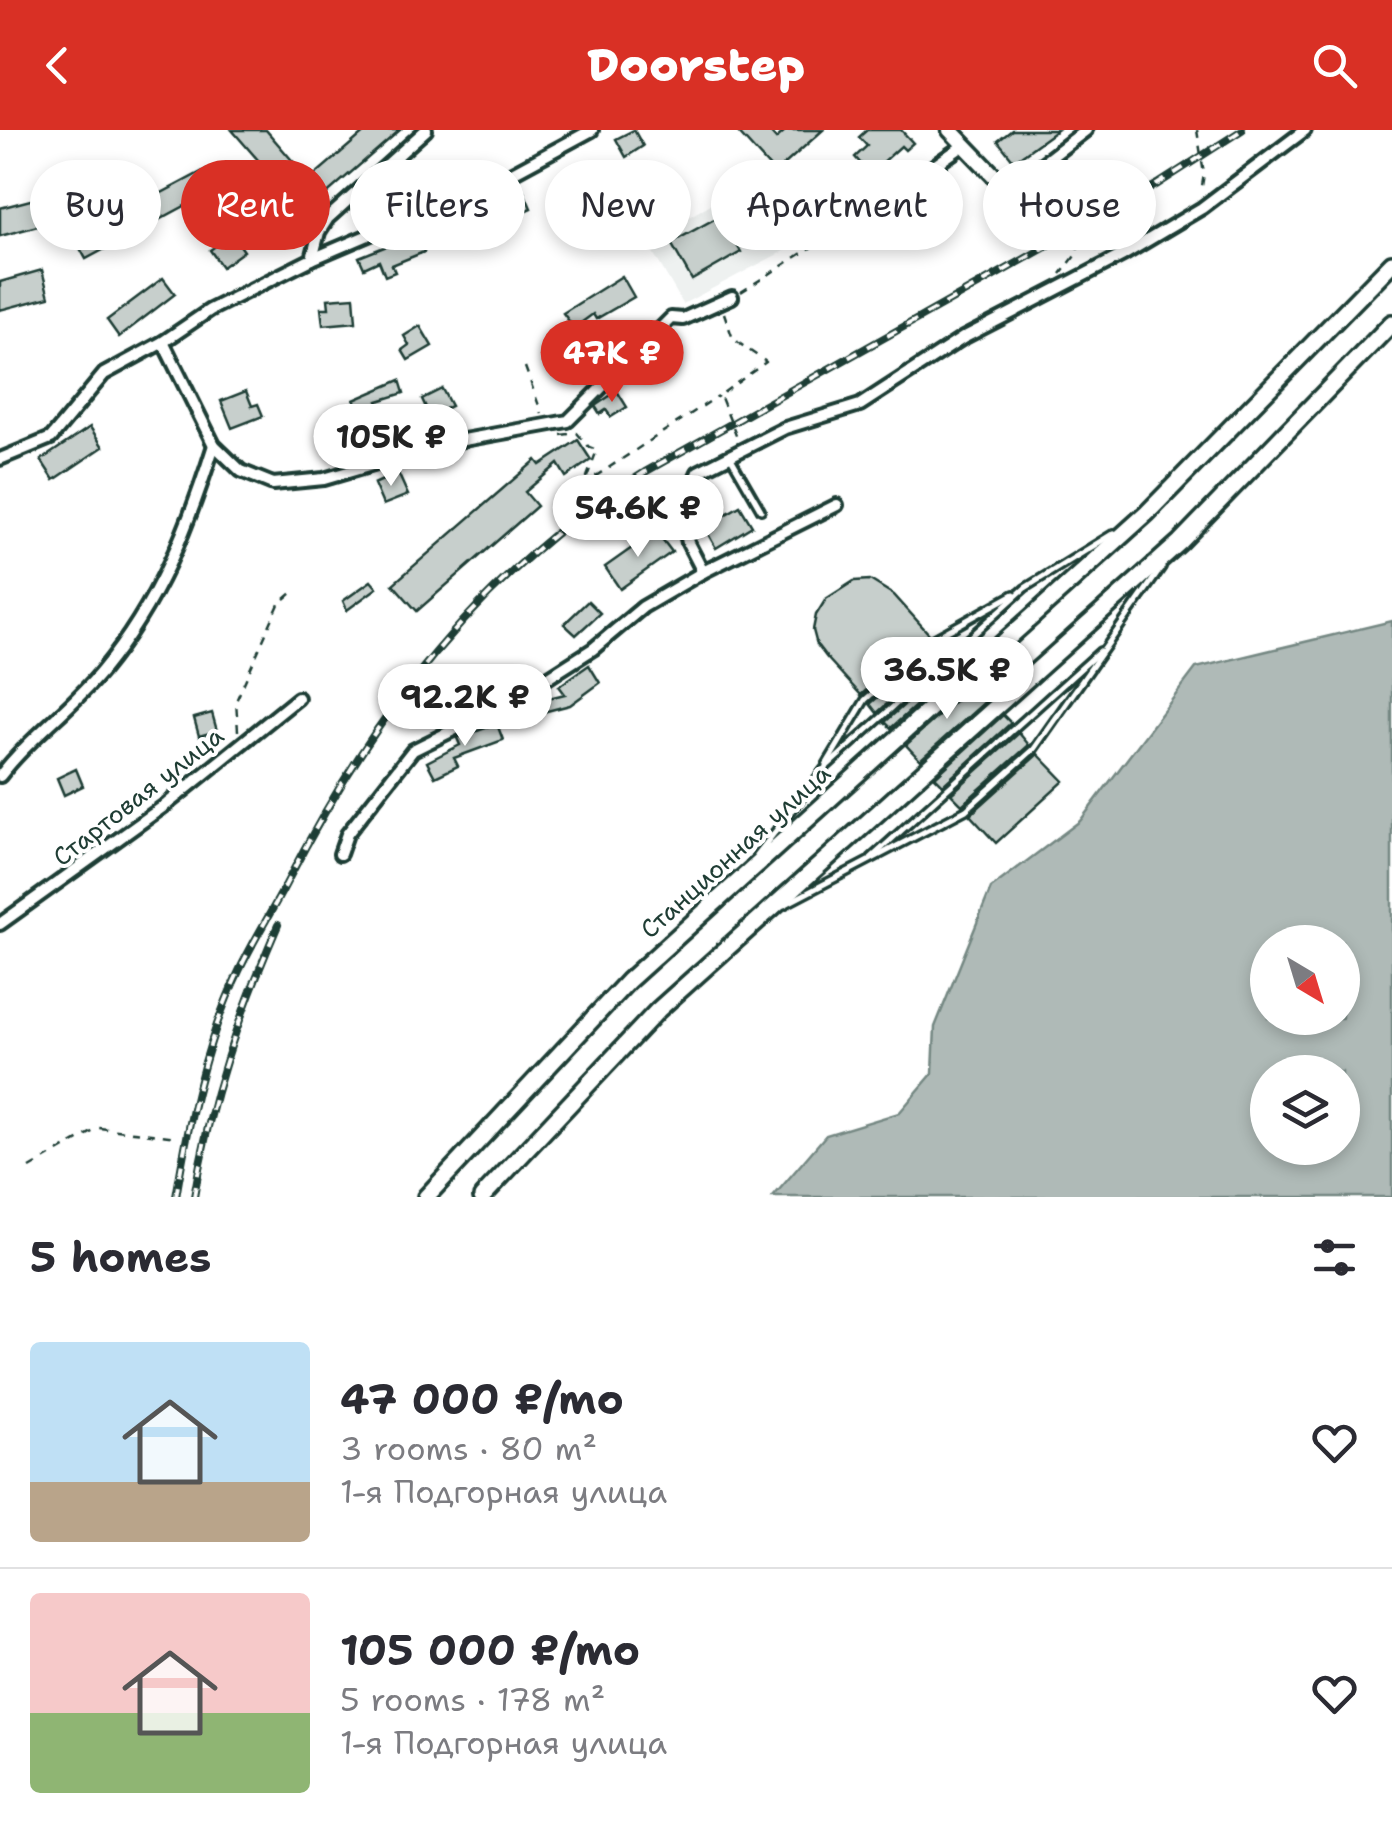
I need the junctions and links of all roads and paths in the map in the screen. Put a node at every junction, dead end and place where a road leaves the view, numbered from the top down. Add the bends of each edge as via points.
1 (426, 130) edge
2 (592, 130) edge
3 (950, 130) edge
4 (1086, 130) edge
5 (1197, 130) edge
6 (1305, 130) edge
7 (964, 145) junction
8 (943, 160) edge
9 (1047, 160) edge
10 (966, 164) dead end
11 (983, 164) edge
12 (1202, 208) junction
13 (809, 250) edge
14 (1078, 250) edge
15 (312, 259) junction
16 (1392, 262) edge
17 (1047, 294) junction
18 (732, 298) junction
19 (1392, 324) edge
20 (163, 342) junction
21 (525, 367) dead end
22 (720, 395) junction
23 (549, 423) junction
24 (214, 445) junction
25 (730, 456) junction
26 (0, 459) edge
27 (836, 505) dead end
28 (761, 510) dead end
29 (1146, 513) junction
30 (1180, 542) junction
31 (704, 572) junction
32 (1025, 588) junction
33 (292, 593) dead end
34 (1109, 642) junction
35 (298, 698) dead end
36 (238, 743) junction
37 (824, 770) junction
38 (0, 776) edge
39 (340, 854) dead end
40 (865, 863) junction
41 (734, 886) junction
42 (764, 916) junction
43 (0, 924) edge
44 (177, 1137) dead end
45 (30, 1168) dead end
46 (426, 1197) edge
47 (482, 1197) edge

1 - 15 street via 328,218
2 - 15 street via 505,177
3 - 7 street
4 - 9 street
5 - 12 path
6 - 12 street
7 - 8 street
7 - 10 lane
7 - 11 street
12 - 17 street
13 - 18 path
14 - 17 path
15 - 20 street via 210,310
16 - 29 main road, Станционная улица
17 - 25 street via 963,338 860,405 785,428
18 - 22 path via 722,316 733,339 766,362
18 - 23 street via 671,318 568,420
19 - 30 main road
20 - 24 street
20 - 26 street via 104,374 51,438
21 - 23 path
22 - 23 path via 596,476 587,477 597,450
22 - 25 path via 738,440 727,448
23 - 24 street via 274,484 241,471
24 - 38 street via 167,575 102,671
25 - 28 lane
25 - 31 street via 698,472 681,510
27 - 31 street
29 - 32 lane
29 - 41 main road, Станционная улица
30 - 34 lane
30 - 42 main road
31 - 39 street via 510,702 413,750 347,834
32 - 37 lane
32 - 37 lane via 933,639 876,690
33 - 36 path via 279,604 236,701
34 - 40 lane
34 - 40 lane via 1034,749 966,810
35 - 36 street, Стартовая улица
36 - 43 street, Стартовая улица via 167,804
37 - 41 lane
40 - 42 lane
41 - 46 main road, Станционная улица via 628,980
42 - 47 main road via 618,1050
44 - 45 path via 99,1128

